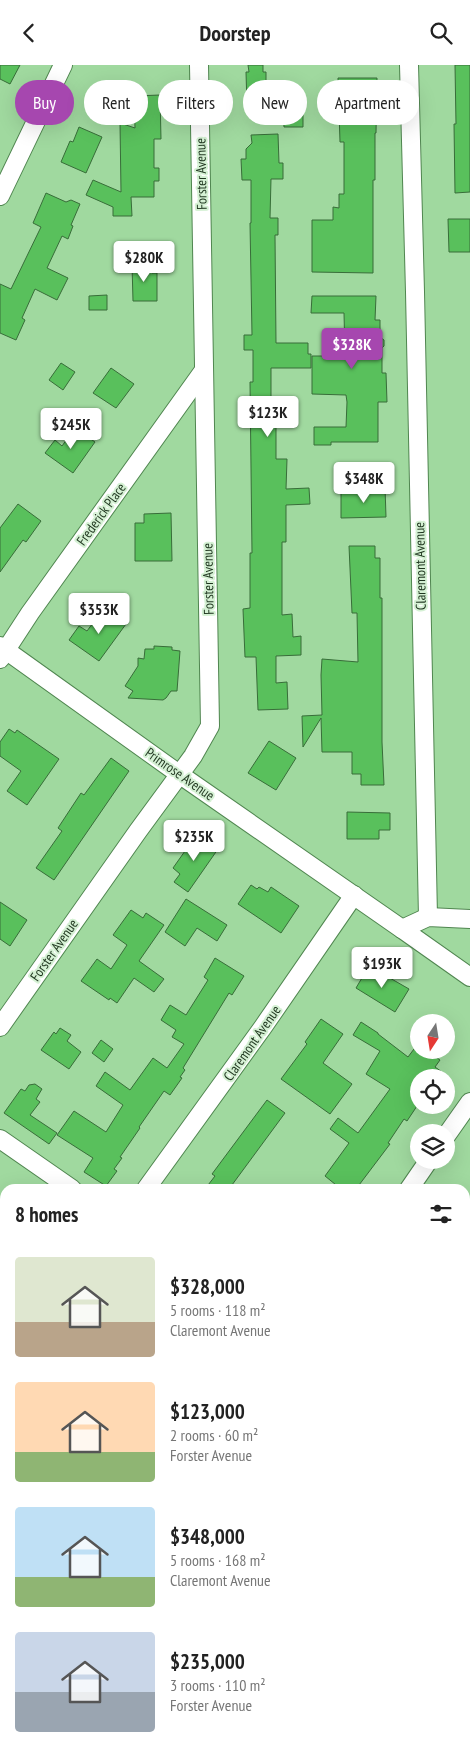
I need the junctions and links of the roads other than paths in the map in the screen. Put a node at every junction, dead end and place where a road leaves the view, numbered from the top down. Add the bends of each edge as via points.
1 (63, 65) edge
2 (199, 65) edge
3 (409, 65) edge
4 (0, 196) edge
5 (204, 370) junction
6 (2, 652) edge
7 (179, 775) junction
8 (354, 895) junction
9 (428, 917) junction
10 (470, 919) edge
11 (402, 929) junction
12 (470, 977) edge
13 (0, 1027) edge
14 (470, 1101) edge
15 (454, 1124) edge
16 (0, 1139) edge
17 (423, 1169) edge
18 (65, 1184) edge
19 (150, 1184) edge
20 (412, 1184) edge

1 - 4 street
2 - 5 street, Forster Avenue
3 - 9 street, Claremont Avenue
5 - 6 street, Frederick Place
5 - 7 street, Forster Avenue via 210,725
6 - 7 street, Primrose Avenue
7 - 8 street, Primrose Avenue
7 - 13 street, Forster Avenue
8 - 11 street, Primrose Avenue
8 - 19 street, Claremont Avenue
9 - 10 street
9 - 11 street
11 - 12 street, Primrose Avenue
14 - 15 street
16 - 18 street
17 - 20 street

